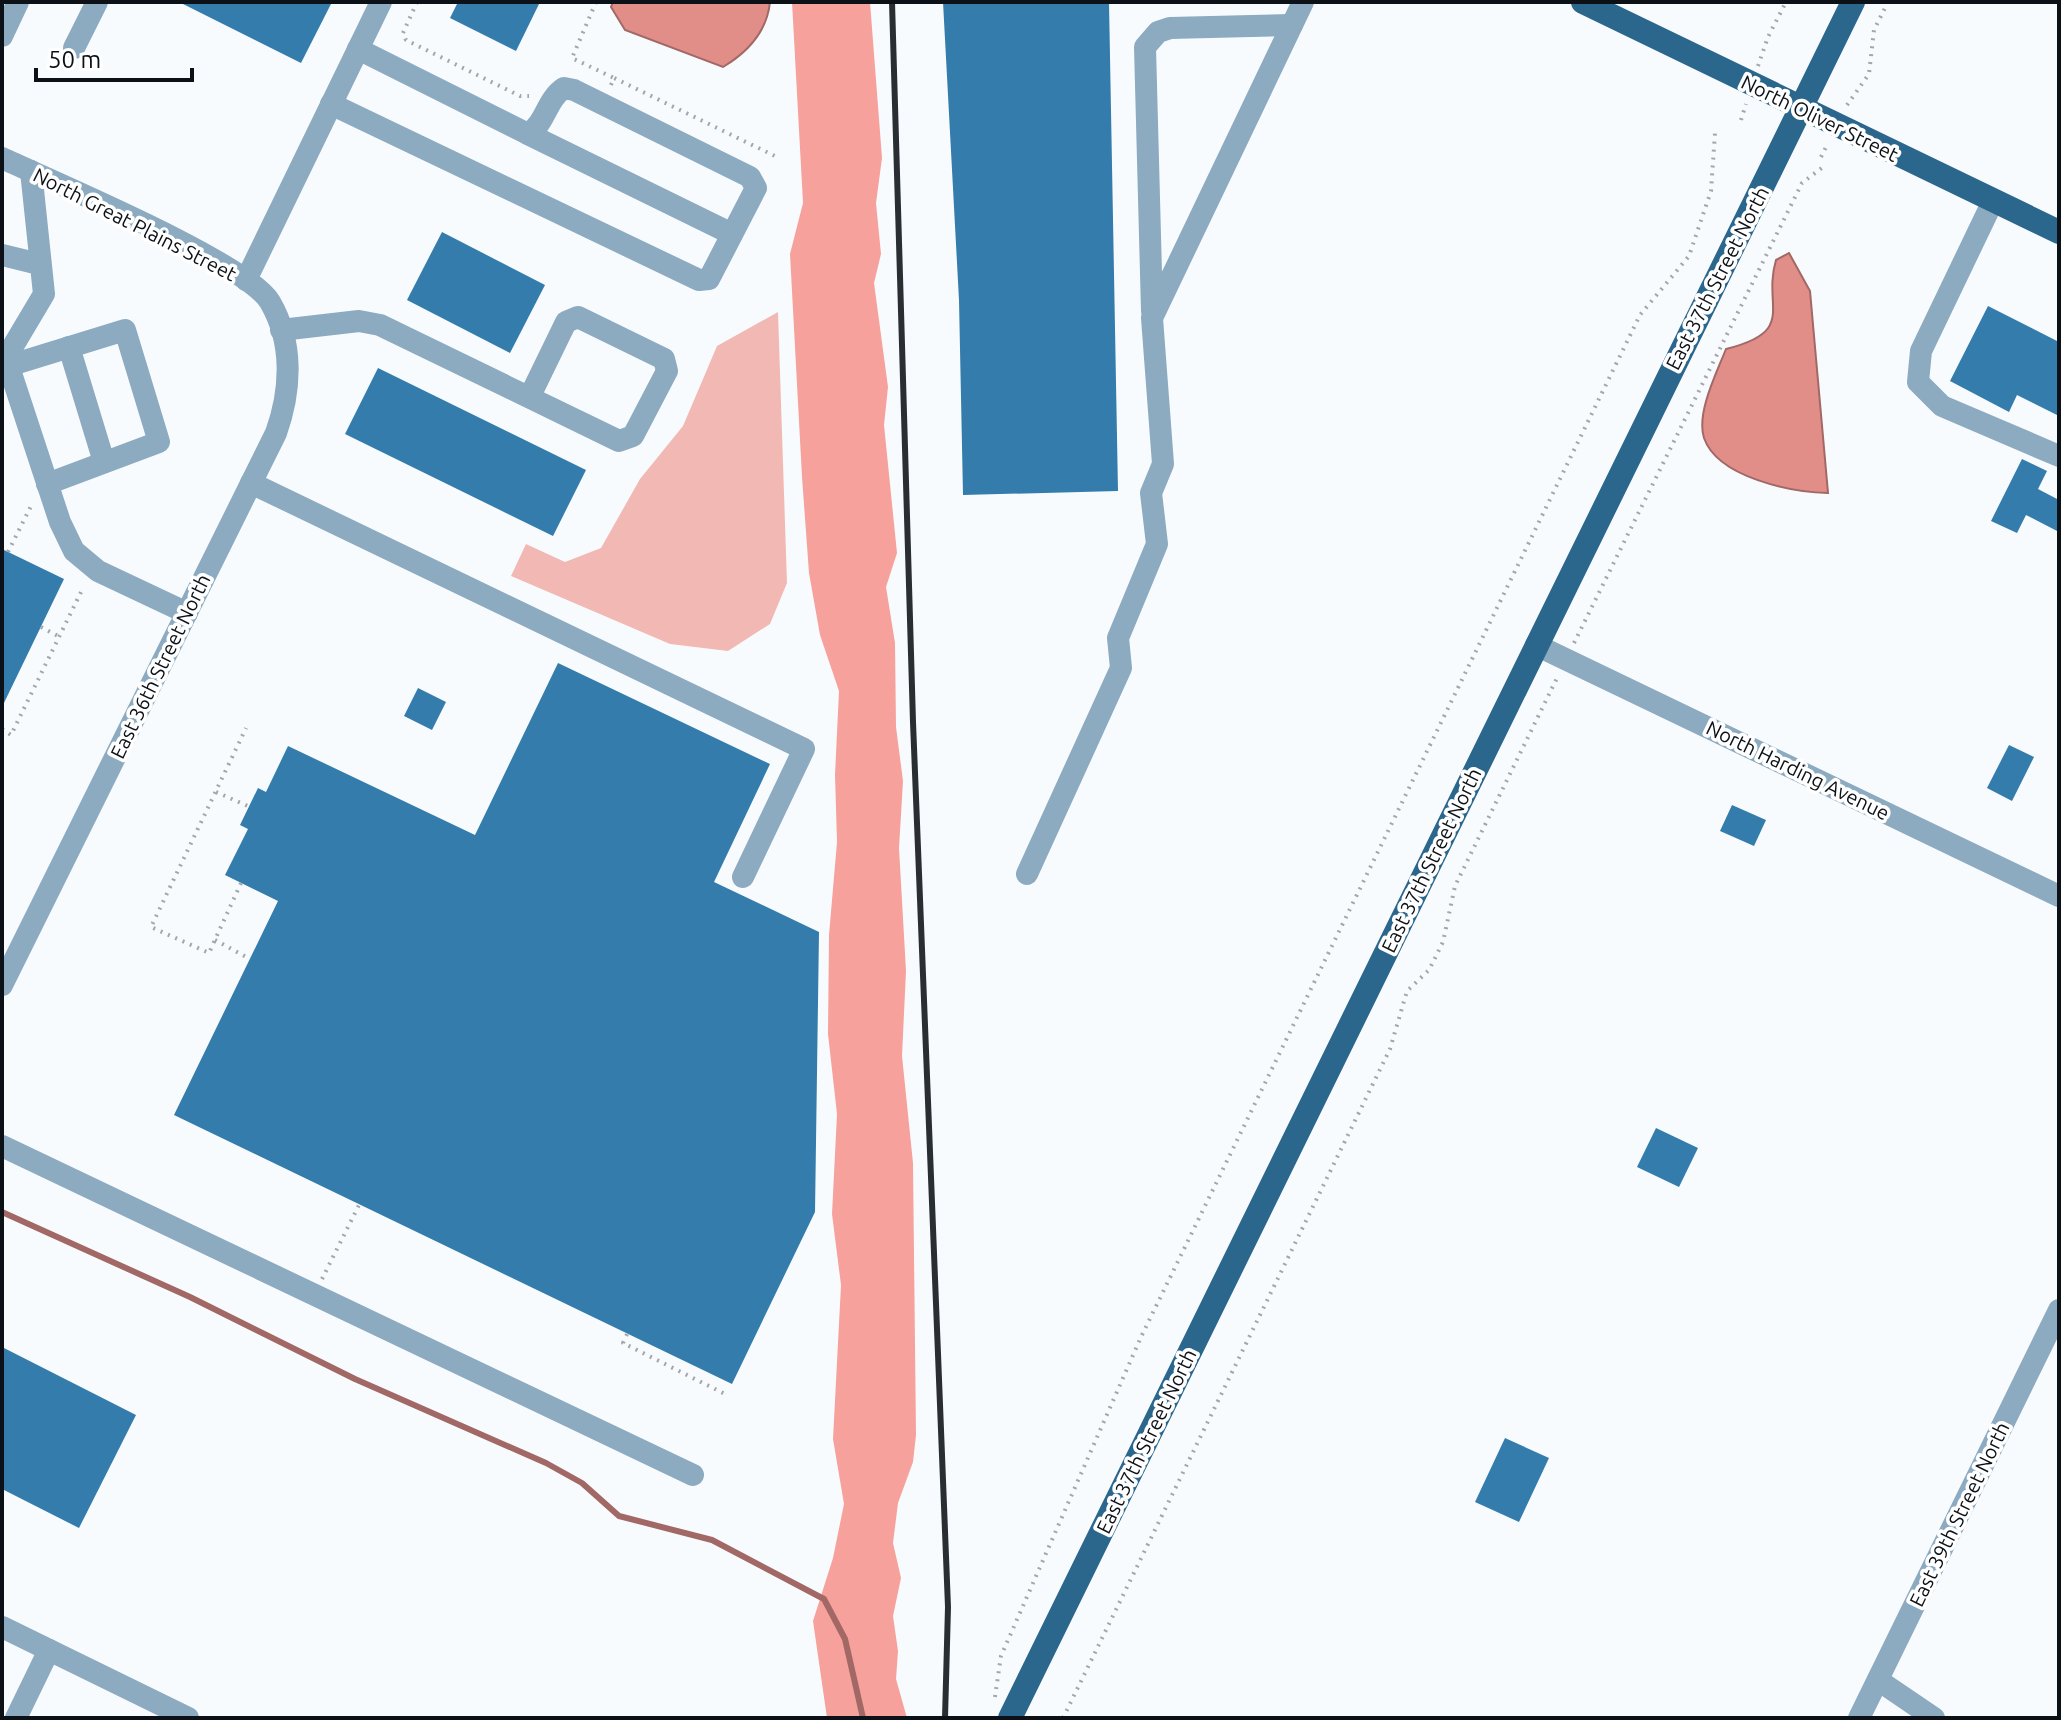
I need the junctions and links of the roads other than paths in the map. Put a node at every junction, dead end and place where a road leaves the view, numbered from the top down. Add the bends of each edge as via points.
1 (18, 2) edge
2 (97, 2) edge
3 (381, 2) edge
4 (1303, 2) edge
5 (1583, 2) edge
6 (1853, 2) edge
7 (1292, 25) junction
8 (2, 36) edge
9 (74, 48) dead end
10 (358, 49) junction
11 (331, 104) junction
12 (1798, 108) junction
13 (528, 134) junction
14 (2, 158) edge
15 (31, 171) junction
16 (1993, 201) junction
17 (2059, 232) edge
18 (732, 234) junction
19 (2, 255) edge
20 (39, 264) junction
21 (246, 280) junction
22 (1152, 318) junction
23 (282, 335) junction
24 (69, 347) junction
25 (5, 362) edge
26 (530, 396) junction
27 (2059, 456) edge
28 (104, 462) junction
29 (251, 483) junction
30 (47, 484) junction
31 (187, 613) junction
32 (1536, 645) junction
33 (1027, 874) dead end
34 (743, 877) dead end
35 (2059, 896) edge
36 (2, 985) edge
37 (2, 1146) edge
38 (2059, 1310) edge
39 (693, 1475) dead end
40 (2, 1627) edge
41 (49, 1650) junction
42 (1878, 1680) junction
43 (1002, 1709) edge
44 (16, 1718) edge
45 (188, 1718) edge
46 (1859, 1718) edge
47 (1934, 1718) edge

1 - 8 street
2 - 9 street
3 - 10 street
4 - 7 street
5 - 12 main road, North Oliver Street
6 - 12 main road, East 37th Street North
7 - 22 street
7 - 22 street via 1170,28 1158,32 1145,47
10 - 11 street
10 - 13 street
11 - 18 street via 699,280 709,279
11 - 21 street
12 - 16 main road, North Oliver Street
12 - 32 main road, East 37th Street North via 1727,263
13 - 18 street
13 - 18 street via 537,128 552,96 564,88 574,90 750,177 756,188
14 - 15 street, North Great Plains Street
15 - 20 street
15 - 21 street, North Great Plains Street
16 - 17 main road, North Oliver Street
16 - 27 street via 1921,351 1918,382 1942,406
19 - 20 street
20 - 25 street via 44,294
21 - 23 street, North Great Plains Street via 269,301
22 - 33 street via 1163,464 1151,493 1157,544 1118,638 1121,668
23 - 26 street via 359,321 380,325
23 - 29 street, East 36th Street North via 289,373 285,406
24 - 25 street
24 - 28 street
24 - 28 street via 125,330 159,442
25 - 30 street
26 - 26 street via 619,441 633,436 667,371 664,359 578,317 566,322
28 - 30 street
29 - 31 street, East 36th Street North
29 - 34 street via 804,749
30 - 31 street via 82,561
31 - 36 street, East 36th Street North
32 - 35 street, North Harding Avenue
32 - 43 main road, East 37th Street North
37 - 39 street
38 - 42 street, East 39th Street North
40 - 41 street
41 - 44 street
41 - 45 street
42 - 46 street, East 39th Street North
42 - 47 street

